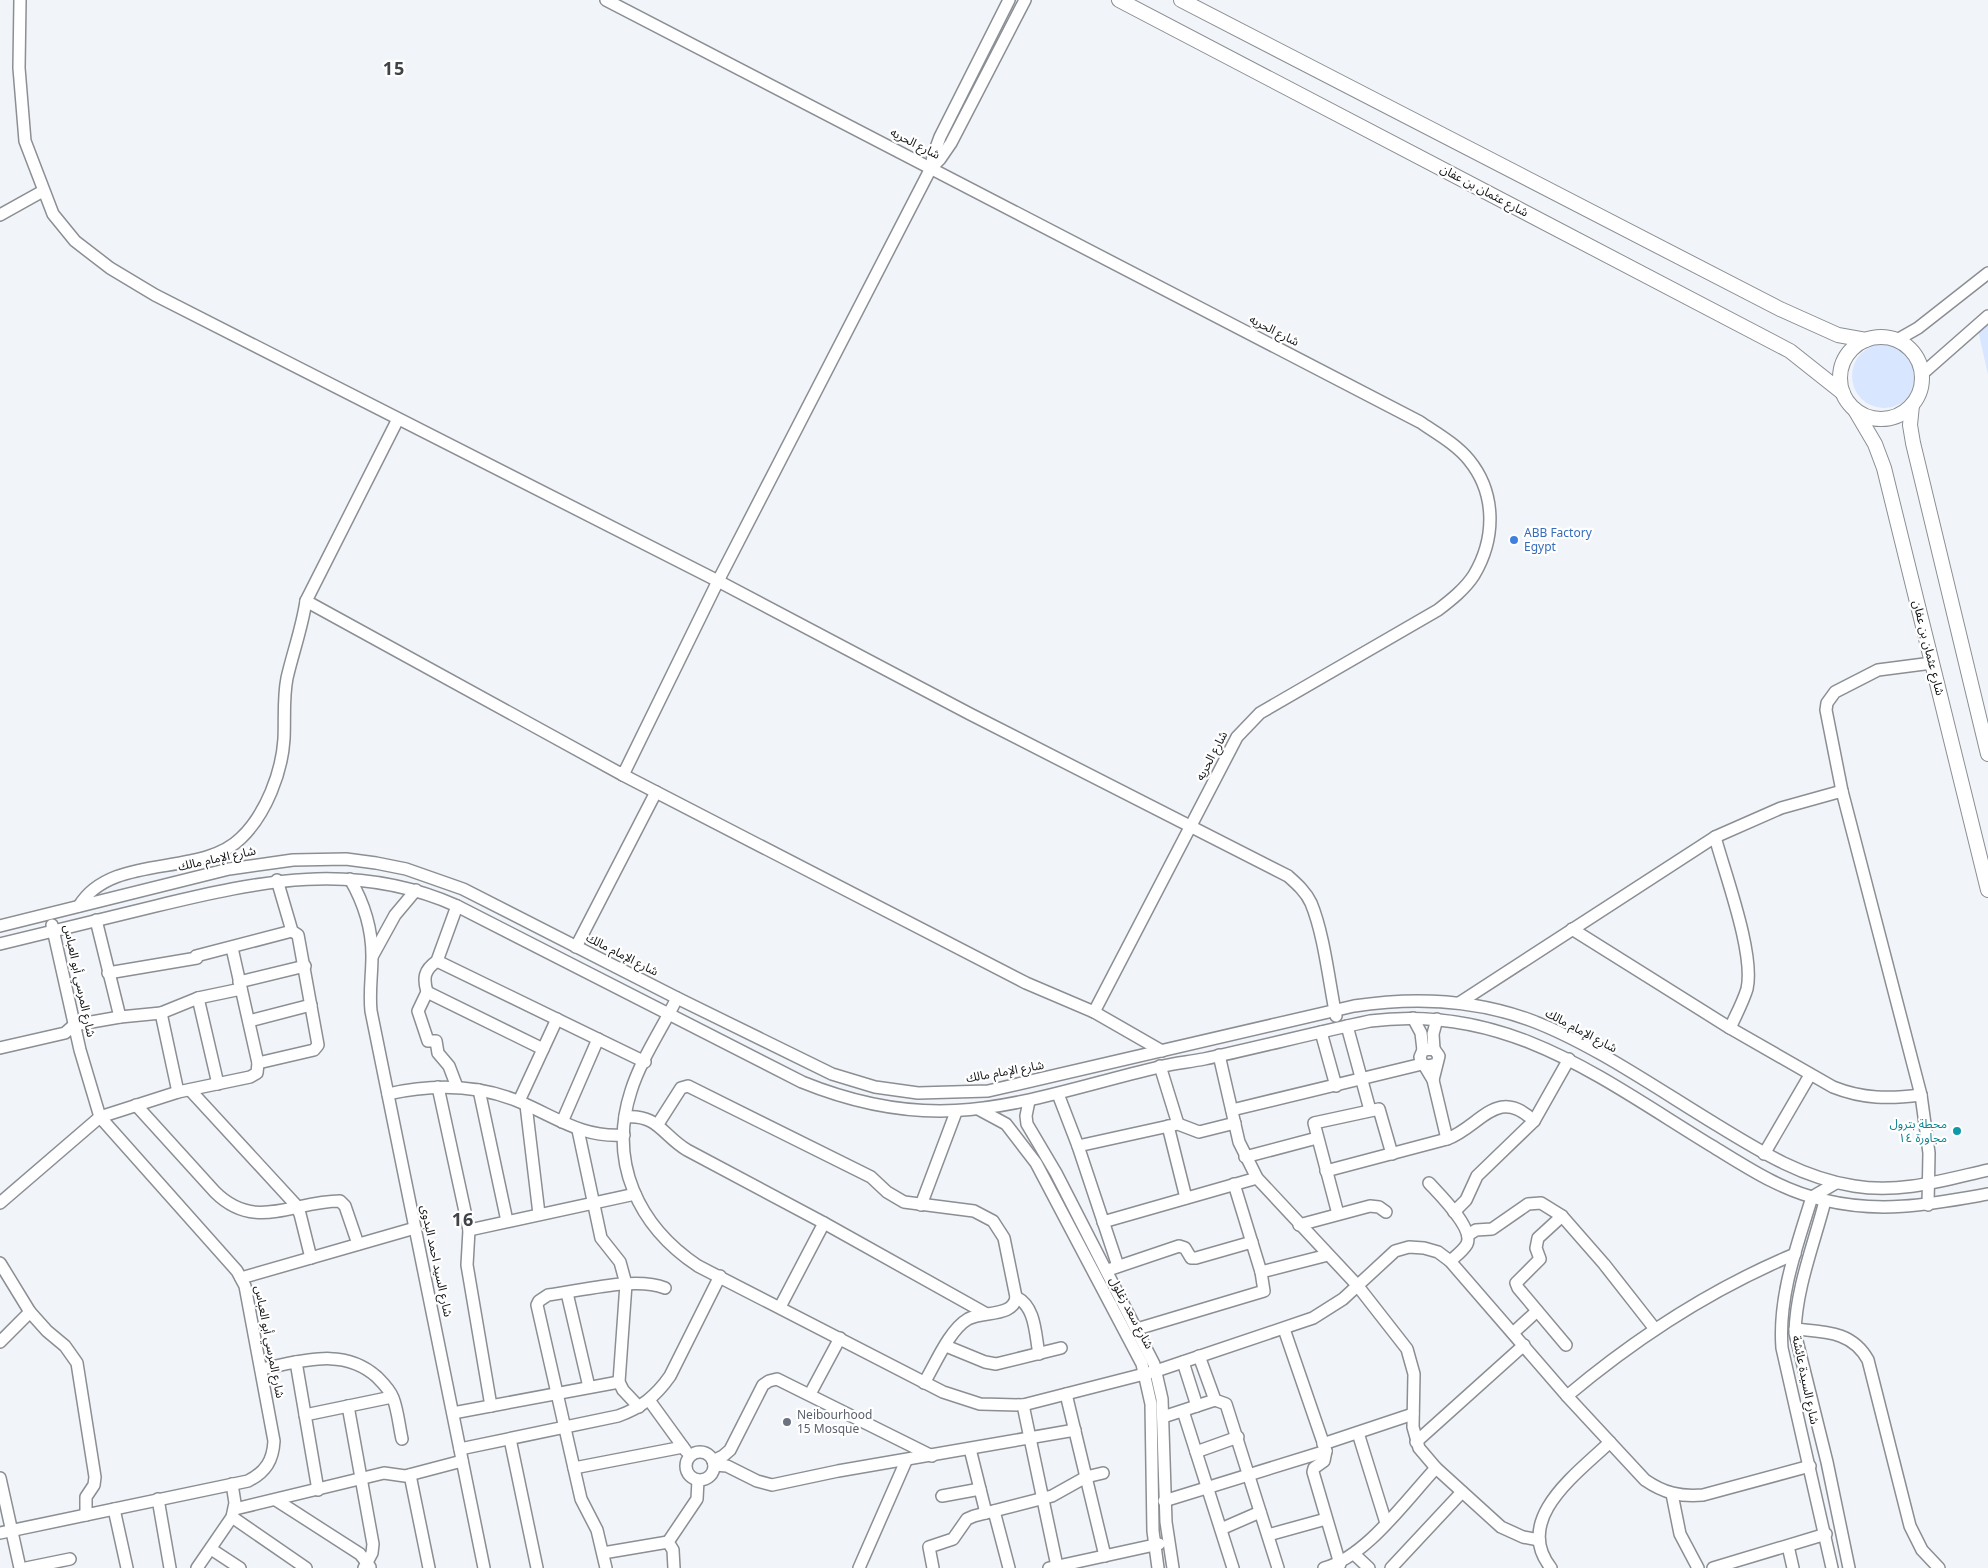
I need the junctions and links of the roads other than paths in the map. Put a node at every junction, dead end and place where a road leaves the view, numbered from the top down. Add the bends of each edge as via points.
1 (20, 0) edge
2 (606, 0) edge
3 (1009, 0) edge
4 (1025, 0) edge
5 (1119, 0) edge
6 (1181, 0) edge
7 (931, 168) junction
8 (43, 191) junction
9 (0, 215) edge
10 (1988, 273) edge
11 (1988, 316) edge
12 (1866, 340) junction
13 (1896, 340) junction
14 (1922, 374) junction
15 (1843, 392) junction
16 (1912, 405) junction
17 (1856, 410) junction
18 (398, 419) junction
19 (718, 581) junction
20 (306, 601) junction
21 (1932, 663) junction
22 (1988, 754) edge
23 (623, 775) junction
24 (1842, 791) junction
25 (656, 792) junction
26 (1191, 826) junction
27 (1715, 837) junction
28 (350, 879) junction
29 (278, 880) junction
30 (416, 890) junction
31 (1988, 890) edge
32 (78, 906) junction
33 (457, 906) junction
34 (50, 913) junction
35 (96, 920) junction
36 (0, 926) edge
37 (1572, 929) junction
38 (54, 931) junction
39 (292, 931) junction
40 (0, 944) edge
41 (576, 946) junction
42 (232, 948) junction
43 (372, 959) junction
44 (436, 961) junction
45 (305, 966) junction
46 (108, 973) junction
47 (240, 986) junction
48 (427, 992) junction
49 (198, 998) junction
50 (677, 998) junction
51 (1459, 1004) junction
52 (311, 1005) junction
53 (1335, 1010) junction
54 (1094, 1012) junction
55 (160, 1013) junction
56 (668, 1015) junction
57 (120, 1017) junction
58 (1413, 1018) junction
59 (557, 1019) junction
60 (1437, 1019) junction
61 (248, 1021) junction
62 (74, 1025) junction
63 (1343, 1027) junction
64 (1730, 1028) junction
65 (1244, 1032) junction
66 (1321, 1032) junction
67 (598, 1039) junction
68 (1198, 1043) junction
69 (0, 1048) edge
70 (1249, 1048) junction
71 (543, 1049) junction
72 (1428, 1049) junction
73 (1162, 1051) junction
74 (1219, 1055) junction
75 (1202, 1059) junction
76 (1569, 1059) junction
77 (645, 1062) junction
78 (258, 1063) junction
79 (1427, 1064) junction
80 (1160, 1066) junction
81 (1810, 1075) junction
82 (1362, 1080) junction
83 (218, 1084) junction
84 (1336, 1086) junction
85 (438, 1087) junction
86 (457, 1087) junction
87 (190, 1090) junction
88 (479, 1090) junction
89 (178, 1092) junction
90 (388, 1094) junction
91 (1058, 1094) junction
92 (1921, 1095) junction
93 (1029, 1101) junction
94 (522, 1103) junction
95 (136, 1105) junction
96 (980, 1110) junction
97 (1232, 1110) junction
98 (1370, 1110) junction
99 (956, 1112) junction
100 (100, 1117) junction
101 (625, 1117) junction
102 (1534, 1121) junction
103 (562, 1122) junction
104 (1235, 1123) junction
105 (658, 1124) junction
106 (1173, 1125) junction
107 (578, 1130) junction
108 (624, 1135) junction
109 (1317, 1138) junction
110 (1447, 1139) junction
111 (1078, 1146) junction
112 (1392, 1154) junction
113 (1764, 1154) junction
114 (1245, 1157) junction
115 (1988, 1170) edge
116 (1326, 1172) junction
117 (1256, 1178) junction
118 (1429, 1183) dead end
119 (1836, 1183) junction
120 (1234, 1184) junction
121 (1930, 1184) junction
122 (634, 1194) junction
123 (1988, 1194) edge
124 (1812, 1197) junction
125 (1186, 1198) junction
126 (1825, 1201) junction
127 (594, 1202) junction
128 (0, 1203) edge
129 (1928, 1205) junction
130 (921, 1206) junction
131 (297, 1208) junction
132 (1386, 1212) dead end
133 (1454, 1212) junction
134 (538, 1214) junction
135 (1338, 1214) junction
136 (1562, 1216) junction
137 (507, 1221) junction
138 (1103, 1222) junction
139 (824, 1223) junction
140 (1299, 1225) junction
141 (415, 1228) junction
142 (469, 1230) junction
143 (1468, 1235) junction
144 (1252, 1242) junction
145 (358, 1244) junction
146 (1795, 1254) junction
147 (1328, 1255) junction
148 (312, 1258) junction
149 (1450, 1261) junction
150 (1112, 1268) junction
151 (1, 1269) edge
152 (1261, 1272) junction
153 (720, 1276) junction
154 (241, 1278) junction
155 (626, 1284) junction
156 (1357, 1286) junction
157 (665, 1288) dead end
158 (567, 1293) junction
159 (1016, 1297) junction
160 (780, 1307) junction
161 (1538, 1311) junction
162 (30, 1312) junction
163 (985, 1314) junction
164 (1138, 1329) junction
165 (1284, 1329) junction
166 (1655, 1329) junction
167 (1795, 1329) junction
168 (1513, 1333) junction
169 (840, 1338) junction
170 (0, 1342) edge
171 (1524, 1345) junction
172 (1566, 1345) dead end
173 (946, 1346) junction
174 (1061, 1348) dead end
175 (1039, 1354) junction
176 (1199, 1356) junction
177 (296, 1362) junction
178 (1183, 1362) junction
179 (261, 1369) junction
180 (1151, 1372) junction
181 (619, 1382) junction
182 (924, 1383) junction
183 (589, 1387) junction
184 (1809, 1392) junction
185 (557, 1394) junction
186 (810, 1394) junction
187 (1066, 1394) junction
188 (392, 1396) junction
189 (1568, 1396) junction
190 (1794, 1396) junction
191 (649, 1400) junction
192 (1215, 1400) junction
193 (1023, 1405) junction
194 (348, 1406) junction
195 (491, 1406) junction
196 (1197, 1406) junction
197 (639, 1407) junction
198 (1183, 1411) junction
199 (453, 1413) junction
200 (1414, 1414) junction
201 (305, 1415) junction
202 (1163, 1417) junction
203 (564, 1427) junction
204 (1075, 1430) junction
205 (1358, 1433) junction
206 (1238, 1437) junction
207 (510, 1438) junction
208 (402, 1439) dead end
209 (1030, 1439) junction
210 (1416, 1442) junction
211 (1610, 1442) junction
212 (1325, 1447) junction
213 (460, 1449) junction
214 (970, 1449) junction
215 (686, 1451) junction
216 (1196, 1452) junction
217 (932, 1456) junction
218 (906, 1460) junction
219 (462, 1462) junction
220 (713, 1463) junction
221 (1810, 1466) junction
222 (574, 1468) junction
223 (1436, 1468) junction
224 (1103, 1473) dead end
225 (1250, 1474) junction
226 (410, 1475) junction
227 (1086, 1477) junction
228 (0, 1478) edge
229 (361, 1479) junction
230 (698, 1480) junction
231 (232, 1484) junction
232 (980, 1488) junction
233 (1208, 1489) junction
234 (318, 1490) junction
235 (1462, 1492) junction
236 (1672, 1494) junction
237 (942, 1496) dead end
238 (158, 1499) junction
239 (1043, 1499) junction
240 (276, 1500) junction
241 (1164, 1501) junction
242 (114, 1509) junction
243 (990, 1512) junction
244 (1260, 1512) junction
245 (233, 1513) junction
246 (86, 1514) junction
247 (1326, 1519) junction
248 (1386, 1523) junction
249 (1221, 1529) junction
250 (12, 1531) junction
251 (0, 1533) edge
252 (1826, 1534) junction
253 (1268, 1535) junction
254 (1539, 1540) junction
255 (668, 1542) junction
256 (1168, 1542) junction
257 (1154, 1545) junction
258 (1788, 1546) junction
259 (211, 1549) junction
260 (602, 1553) junction
261 (1354, 1554) junction
262 (1105, 1556) junction
263 (70, 1558) dead end
264 (368, 1566) edge
265 (1339, 1566) edge
266 (1053, 1567) edge
267 (20, 1568) edge
268 (26, 1568) edge
269 (127, 1568) edge
270 (170, 1568) edge
271 (197, 1568) edge
272 (240, 1568) edge
273 (306, 1568) edge
274 (429, 1568) edge
275 (484, 1568) edge
276 (537, 1568) edge
277 (606, 1568) edge
278 (674, 1568) edge
279 (859, 1568) edge
280 (933, 1568) edge
281 (1009, 1568) edge
282 (1158, 1568) edge
283 (1173, 1568) edge
284 (1233, 1568) edge
285 (1278, 1568) edge
286 (1324, 1568) edge
287 (1369, 1568) edge
288 (1391, 1568) edge
289 (1551, 1568) edge
290 (1698, 1568) edge
291 (1713, 1568) edge
292 (1793, 1568) edge
293 (1832, 1568) edge
294 (1849, 1568) edge
295 (1939, 1568) edge

1 - 8 street via 19,68 26,141
2 - 7 street, شارع الحريه
3 - 7 street via 940,137
4 - 7 street via 951,142
5 - 15 main road, شارع عثمان بن عفان via 1790,351
6 - 12 main road via 1780,309 1838,335
7 - 19 street
7 - 26 street, شارع الحريه via 1420,422 1469,460 1485,487 1491,509 1490,530 1474,575 1458,594 1438,610 1260,713 1237,737
8 - 9 street
8 - 18 street via 53,214 75,242 110,268 155,295
10 - 13 street via 1918,328
11 - 14 street
12 - 13 main road via 1886,337
12 - 15 main road via 1846,356 1840,374
13 - 14 main road via 1909,348 1918,360
14 - 16 main road via 1918,395
15 - 17 main road
16 - 17 main road via 1891,418 1878,419
16 - 22 main road via 1910,425 1913,442
17 - 21 main road, شارع عثمان بن عفان via 1884,468
18 - 19 street
18 - 20 street
19 - 23 street
19 - 26 street
20 - 23 street
20 - 32 street via 285,693 282,755 272,787 249,830 240,840 215,854 112,878 93,888
21 - 24 street via 1878,670 1834,692 1829,698 1826,710
21 - 31 main road, شارع عثمان بن عفان
23 - 25 street
24 - 27 street via 1782,808
24 - 92 street
25 - 41 street
25 - 54 street via 1026,984
26 - 53 street via 1288,876 1302,889 1316,920
26 - 54 street, شارع الحريه
27 - 37 street
27 - 64 street via 1746,952 1748,972 1747,988
28 - 29 street
28 - 30 street
28 - 43 street, شارع السيد احمد البدوى via 367,917
29 - 35 street
29 - 39 street
30 - 33 street
30 - 43 street, شارع السيد احمد البدوى via 394,915
32 - 34 street, شارع الإمام مالك
32 - 41 street, شارع الإمام مالك via 250,865 346,859 406,869 435,878
33 - 44 street
33 - 56 street
34 - 36 street, شارع الإمام مالك
34 - 38 street, شارع المرسي أبو العباس
35 - 38 street
35 - 46 street
37 - 51 street
37 - 64 street
38 - 40 street
38 - 62 street, شارع المرسي أبو العباس
39 - 42 street
39 - 45 street via 298,935
41 - 50 street, شارع الإمام مالك
42 - 46 street via 197,958
42 - 47 street
43 - 90 street, شارع السيد احمد البدوى via 369,984 371,1011
44 - 48 street via 429,966 424,979
44 - 59 street
45 - 47 street
45 - 52 street
46 - 57 street
47 - 49 street
47 - 61 street
48 - 71 street
48 - 86 street via 418,1012 428,1040 436,1041 438,1053 449,1066
49 - 55 street
49 - 83 street
50 - 56 street
50 - 73 street, شارع الإمام مالك via 832,1074 875,1087 918,1094 988,1091
51 - 53 street, شارع الإمام مالك via 1396,1001
51 - 113 street, شارع الإمام مالك via 1529,1019 1572,1039
52 - 61 street
52 - 78 street via 317,1047
53 - 63 street
53 - 65 street, شارع الإمام مالك
54 - 73 street
55 - 57 street
55 - 89 street
56 - 77 street
56 - 99 street via 802,1082 835,1095 889,1108
57 - 62 street
58 - 60 street
58 - 63 street via 1384,1019
58 - 72 street
59 - 67 street
59 - 71 street
60 - 72 street
60 - 76 street via 1515,1035
61 - 78 street
62 - 69 street via 65,1033
62 - 100 street, شارع المرسي أبو العباس
63 - 66 street
63 - 82 street
64 - 81 street
65 - 68 street, شارع الإمام مالك
65 - 70 street via 1241,1039
66 - 70 street
66 - 84 street
67 - 77 street
67 - 103 street
68 - 73 street, شارع الإمام مالك
68 - 75 street via 1205,1047 1206,1056
70 - 74 street
71 - 94 street
72 - 79 street via 1420,1057
72 - 79 street via 1439,1056
74 - 75 street
74 - 97 street
75 - 80 street
76 - 102 street
76 - 124 street via 1764,1178
77 - 101 street via 632,1088
78 - 83 street via 254,1076
79 - 82 street
79 - 110 street
80 - 91 street
80 - 106 street
81 - 92 street via 1851,1094 1871,1098
81 - 113 street
82 - 84 street
82 - 98 street
83 - 87 street
84 - 97 street
85 - 86 street
85 - 90 street
85 - 142 street
86 - 88 street
87 - 89 street
87 - 131 street
88 - 94 street
88 - 137 street
89 - 95 street
90 - 141 street, شارع السيد احمد البدوى
91 - 93 street
91 - 111 street
92 - 121 street
93 - 96 street
93 - 150 street, شارع سعد زغلول via 1027,1124
94 - 103 street
94 - 134 street
95 - 100 street
95 - 131 street via 229,1204 255,1213
96 - 99 street
96 - 180 street, شارع سعد زغلول via 1006,1124 1036,1163 1138,1355
97 - 104 street
98 - 109 street via 1315,1123
98 - 112 street via 1377,1108 1381,1111
99 - 130 street
100 - 128 street
100 - 154 street, شارع المرسي أبو العباس
101 - 105 street via 637,1116
101 - 108 street
102 - 110 street via 1519,1109 1495,1108
102 - 133 street via 1477,1176 1470,1196
103 - 107 street
104 - 106 street via 1199,1132
104 - 114 street
105 - 130 street via 681,1088 688,1086 861,1172 897,1198
105 - 139 street via 672,1140 687,1150
106 - 111 street
106 - 125 street
107 - 108 street
107 - 127 street
108 - 122 street via 626,1165
109 - 114 street
109 - 116 street
110 - 112 street
111 - 138 street
112 - 116 street
113 - 119 street, شارع الإمام مالك
114 - 117 street
115 - 121 street, شارع الإمام مالك
116 - 135 street
117 - 120 street
117 - 140 street
118 - 133 street
119 - 121 street, شارع الإمام مالك via 1880,1188
119 - 124 street
120 - 125 street
120 - 144 street
121 - 129 street
122 - 127 street
122 - 153 street via 648,1219 669,1244 698,1266
123 - 129 street
124 - 126 street
124 - 146 street, شارع السيدة عائشة
125 - 138 street
126 - 129 street via 1880,1208
126 - 167 street, شارع السيدة عائشة via 1800,1295
127 - 134 street
127 - 155 street via 602,1238 620,1262
130 - 159 street via 974,1211 993,1221 1004,1238
131 - 145 street via 337,1200 342,1202
131 - 148 street
132 - 135 street via 1370,1206
133 - 143 street
134 - 137 street
135 - 140 street
136 - 143 street via 1547,1205 1534,1202 1492,1229 1476,1230
136 - 161 street via 1538,1238 1536,1248 1540,1259 1517,1282 1518,1288
136 - 166 street
137 - 142 street
138 - 150 street
139 - 160 street
139 - 163 street
140 - 147 street
141 - 145 street
141 - 199 street, شارع السيد احمد البدوى
142 - 195 street via 467,1266
143 - 149 street via 1468,1243
144 - 150 street via 1196,1258 1191,1258 1185,1248 1179,1246
144 - 152 street
145 - 148 street
146 - 166 street via 1725,1287
146 - 190 street, شارع السيدة عائشة via 1781,1313 1782,1348
147 - 152 street
147 - 156 street
148 - 154 street
149 - 156 street via 1438,1252 1409,1247 1395,1251 1383,1260
149 - 168 street
150 - 164 street, شارع سعد زغلول
151 - 162 street
152 - 164 street via 1265,1288 1261,1293
153 - 160 street
153 - 191 street via 670,1376
154 - 179 street, شارع المرسي أبو العباس
155 - 157 street via 646,1283
155 - 158 street
155 - 181 street
156 - 165 street via 1328,1310
156 - 200 street via 1407,1349 1414,1374
158 - 183 street
158 - 185 street via 543,1297 537,1306
159 - 163 street via 1010,1309
159 - 175 street via 1028,1305 1031,1312
160 - 169 street
161 - 168 street
161 - 172 street
162 - 170 street
162 - 246 street via 65,1346 76,1363 95,1477 86,1497
163 - 173 street via 966,1320
164 - 180 street, شارع سعد زغلول via 1150,1352
165 - 176 street
165 - 212 street
166 - 189 street
167 - 184 street, شارع السيدة عائشة
167 - 295 street via 1842,1335 1864,1353 1910,1526 1922,1550
168 - 171 street
169 - 182 street
169 - 186 street
171 - 189 street
171 - 210 street
173 - 175 street via 990,1364
173 - 182 street
174 - 175 street
176 - 178 street
176 - 192 street
177 - 179 street
177 - 188 street via 326,1357 350,1361 372,1372
177 - 201 street
178 - 180 street
178 - 196 street
179 - 231 street, شارع المرسي أبو العباس via 274,1451 268,1465 257,1476
180 - 187 street
180 - 202 street, شارع سعد زغلول
180 - 257 street, شارع سعد زغلول
181 - 183 street
181 - 197 street
182 - 193 street via 980,1404
183 - 185 street
184 - 190 street
184 - 294 street, شارع السيدة عائشة
185 - 195 street
185 - 203 street
186 - 217 street
186 - 220 street via 781,1380 766,1383 730,1450
187 - 193 street
187 - 204 street
188 - 194 street
188 - 208 street
189 - 211 street
190 - 221 street, شارع السيدة عائشة
191 - 197 street
191 - 215 street
192 - 196 street
192 - 206 street via 1226,1404
193 - 209 street
194 - 201 street
194 - 229 street
195 - 199 street
196 - 198 street
197 - 203 street via 618,1416
198 - 202 street
198 - 216 street
199 - 213 street, شارع السيد احمد البدوى
200 - 205 street
200 - 210 street
201 - 234 street
202 - 241 street, شارع سعد زغلول
203 - 207 street
203 - 222 street
204 - 209 street
204 - 227 street
205 - 212 street
205 - 248 street
206 - 216 street
206 - 225 street
207 - 213 street
207 - 276 street
209 - 214 street
209 - 239 street
210 - 223 street
211 - 236 street via 1645,1480
211 - 254 street via 1550,1503 1541,1520
212 - 225 street
212 - 247 street via 1324,1461 1313,1472
213 - 219 street, شارع السيد احمد البدوى
214 - 217 street
214 - 232 street
215 - 220 street via 705,1452
215 - 222 street
215 - 230 street via 686,1470
216 - 233 street
217 - 218 street
218 - 220 street via 772,1485
218 - 279 street
219 - 226 street
219 - 275 street, شارع السيد احمد البدوى
220 - 230 street via 709,1476
221 - 236 street via 1703,1495
221 - 252 street, شارع السيدة عائشة
222 - 260 street via 580,1499 597,1530
223 - 235 street
223 - 248 street
224 - 227 street
225 - 233 street
225 - 244 street
226 - 229 street via 384,1473
226 - 274 street
227 - 239 street
227 - 262 street
228 - 250 street
229 - 234 street
229 - 264 street via 373,1544
230 - 255 street via 697,1500
231 - 238 street, شارع المرسي أبو العباس
231 - 245 street
232 - 237 street
232 - 243 street
233 - 241 street
233 - 249 street
234 - 240 street
235 - 254 street via 1501,1527
235 - 288 street
236 - 290 street via 1680,1534
238 - 242 street, شارع المرسي أبو العباس
238 - 270 street
239 - 243 street
239 - 266 street
240 - 245 street
240 - 264 street via 357,1552
241 - 256 street, شارع سعد زغلول
242 - 246 street, شارع المرسي أبو العباس
242 - 269 street
243 - 280 street via 967,1519 953,1539 931,1544 928,1550
243 - 281 street
244 - 249 street
244 - 253 street
245 - 259 street
245 - 273 street
246 - 250 street, شارع المرسي أبو العباس
247 - 253 street
247 - 265 street
248 - 261 street
249 - 284 street
250 - 251 street, شارع المرسي أبو العباس
250 - 267 street
252 - 258 street
252 - 293 street, شارع السيدة عائشة
253 - 285 street
254 - 289 street
255 - 260 street
255 - 278 street via 673,1550
256 - 257 street
256 - 283 street, شارع سعد زغلول
257 - 262 street
257 - 282 street, شارع سعد زغلول
258 - 291 street
258 - 292 street
259 - 271 street
259 - 272 street
260 - 277 street
261 - 265 street
261 - 287 street
262 - 266 street
263 - 268 street
265 - 286 street

